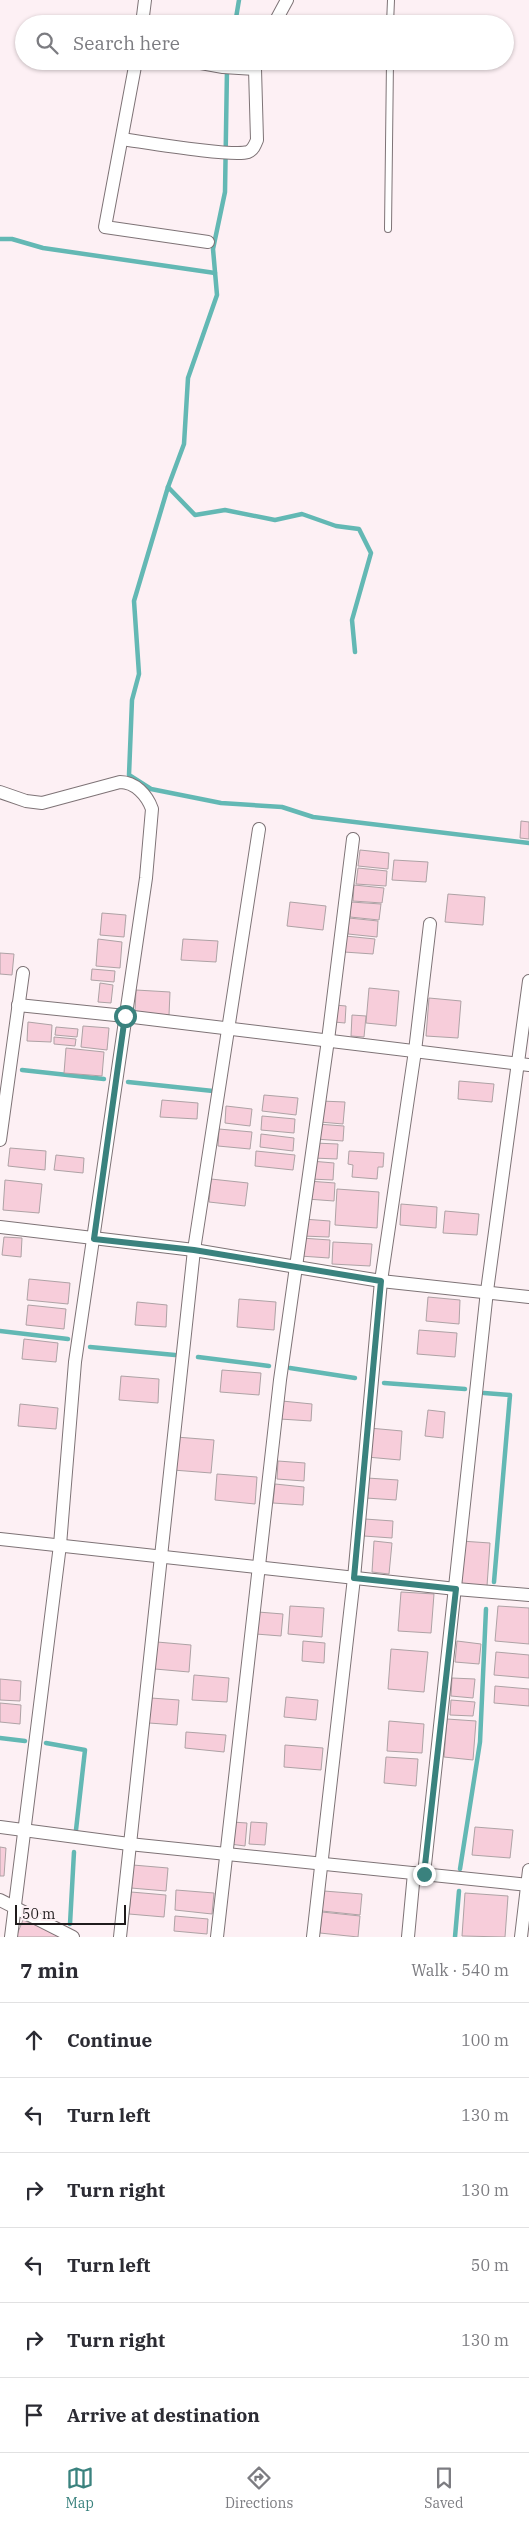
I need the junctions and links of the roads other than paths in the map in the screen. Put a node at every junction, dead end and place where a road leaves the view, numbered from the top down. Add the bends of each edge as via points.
1 (145, 0) edge
2 (287, 0) edge
3 (391, 0) edge
4 (143, 15) edge
5 (279, 15) edge
6 (391, 15) edge
7 (134, 70) edge
8 (256, 70) edge
9 (390, 70) edge
10 (122, 139) junction
11 (388, 229) dead end
12 (208, 242) dead end
13 (0, 792) edge
14 (259, 829) dead end
15 (353, 839) dead end
16 (430, 924) dead end
17 (22, 973) dead end
18 (529, 981) edge
19 (18, 1006) junction
20 (125, 1016) junction
21 (230, 1028) junction
22 (328, 1040) junction
23 (415, 1051) junction
24 (523, 1064) edge
25 (0, 1140) edge
26 (0, 1227) edge
27 (94, 1239) junction
28 (194, 1250) junction
29 (294, 1267) junction
30 (381, 1281) junction
31 (487, 1291) junction
32 (529, 1297) edge
33 (0, 1539) edge
34 (60, 1546) junction
35 (160, 1557) junction
36 (259, 1568) junction
37 (354, 1578) junction
38 (456, 1589) junction
39 (529, 1595) edge
40 (0, 1827) edge
41 (25, 1830) junction
42 (129, 1844) junction
43 (226, 1853) junction
44 (322, 1863) junction
45 (529, 1870) edge
46 (419, 1874) junction
47 (528, 1884) edge
48 (0, 1900) edge
49 (15, 1907) junction
50 (10, 1937) edge
51 (73, 1937) edge
52 (120, 1937) edge
53 (217, 1937) edge
54 (313, 1937) edge
55 (408, 1937) edge
56 (521, 1937) edge

1 - 4 street
2 - 5 street
3 - 6 lane
7 - 10 street
8 - 10 street via 257,140 248,152
9 - 11 lane
10 - 12 street via 105,227
13 - 20 street via 42,803 128,782 148,799 152,809 146,878
14 - 21 street
15 - 22 street
16 - 23 street
17 - 19 street
18 - 24 street
19 - 20 street
19 - 25 street
20 - 21 street
20 - 27 street
21 - 22 street
21 - 28 street
22 - 23 street
22 - 29 street
23 - 24 street
23 - 30 street
24 - 31 street
26 - 27 street
27 - 28 street
27 - 34 street via 75,1362
28 - 29 street
28 - 35 street
29 - 30 street
29 - 36 street
30 - 31 street
30 - 37 street
31 - 32 street
31 - 38 street
33 - 34 street
34 - 35 street
34 - 41 street
35 - 36 street
35 - 42 street
36 - 37 street
36 - 43 street
37 - 38 street
37 - 44 street
38 - 39 street
38 - 46 street
40 - 41 street
41 - 42 street
41 - 49 street
42 - 43 street
42 - 52 street
43 - 44 street
43 - 53 street
44 - 46 street
44 - 54 street
45 - 47 street
46 - 47 street
46 - 55 street
47 - 56 street
48 - 49 street
49 - 50 street
49 - 51 street

